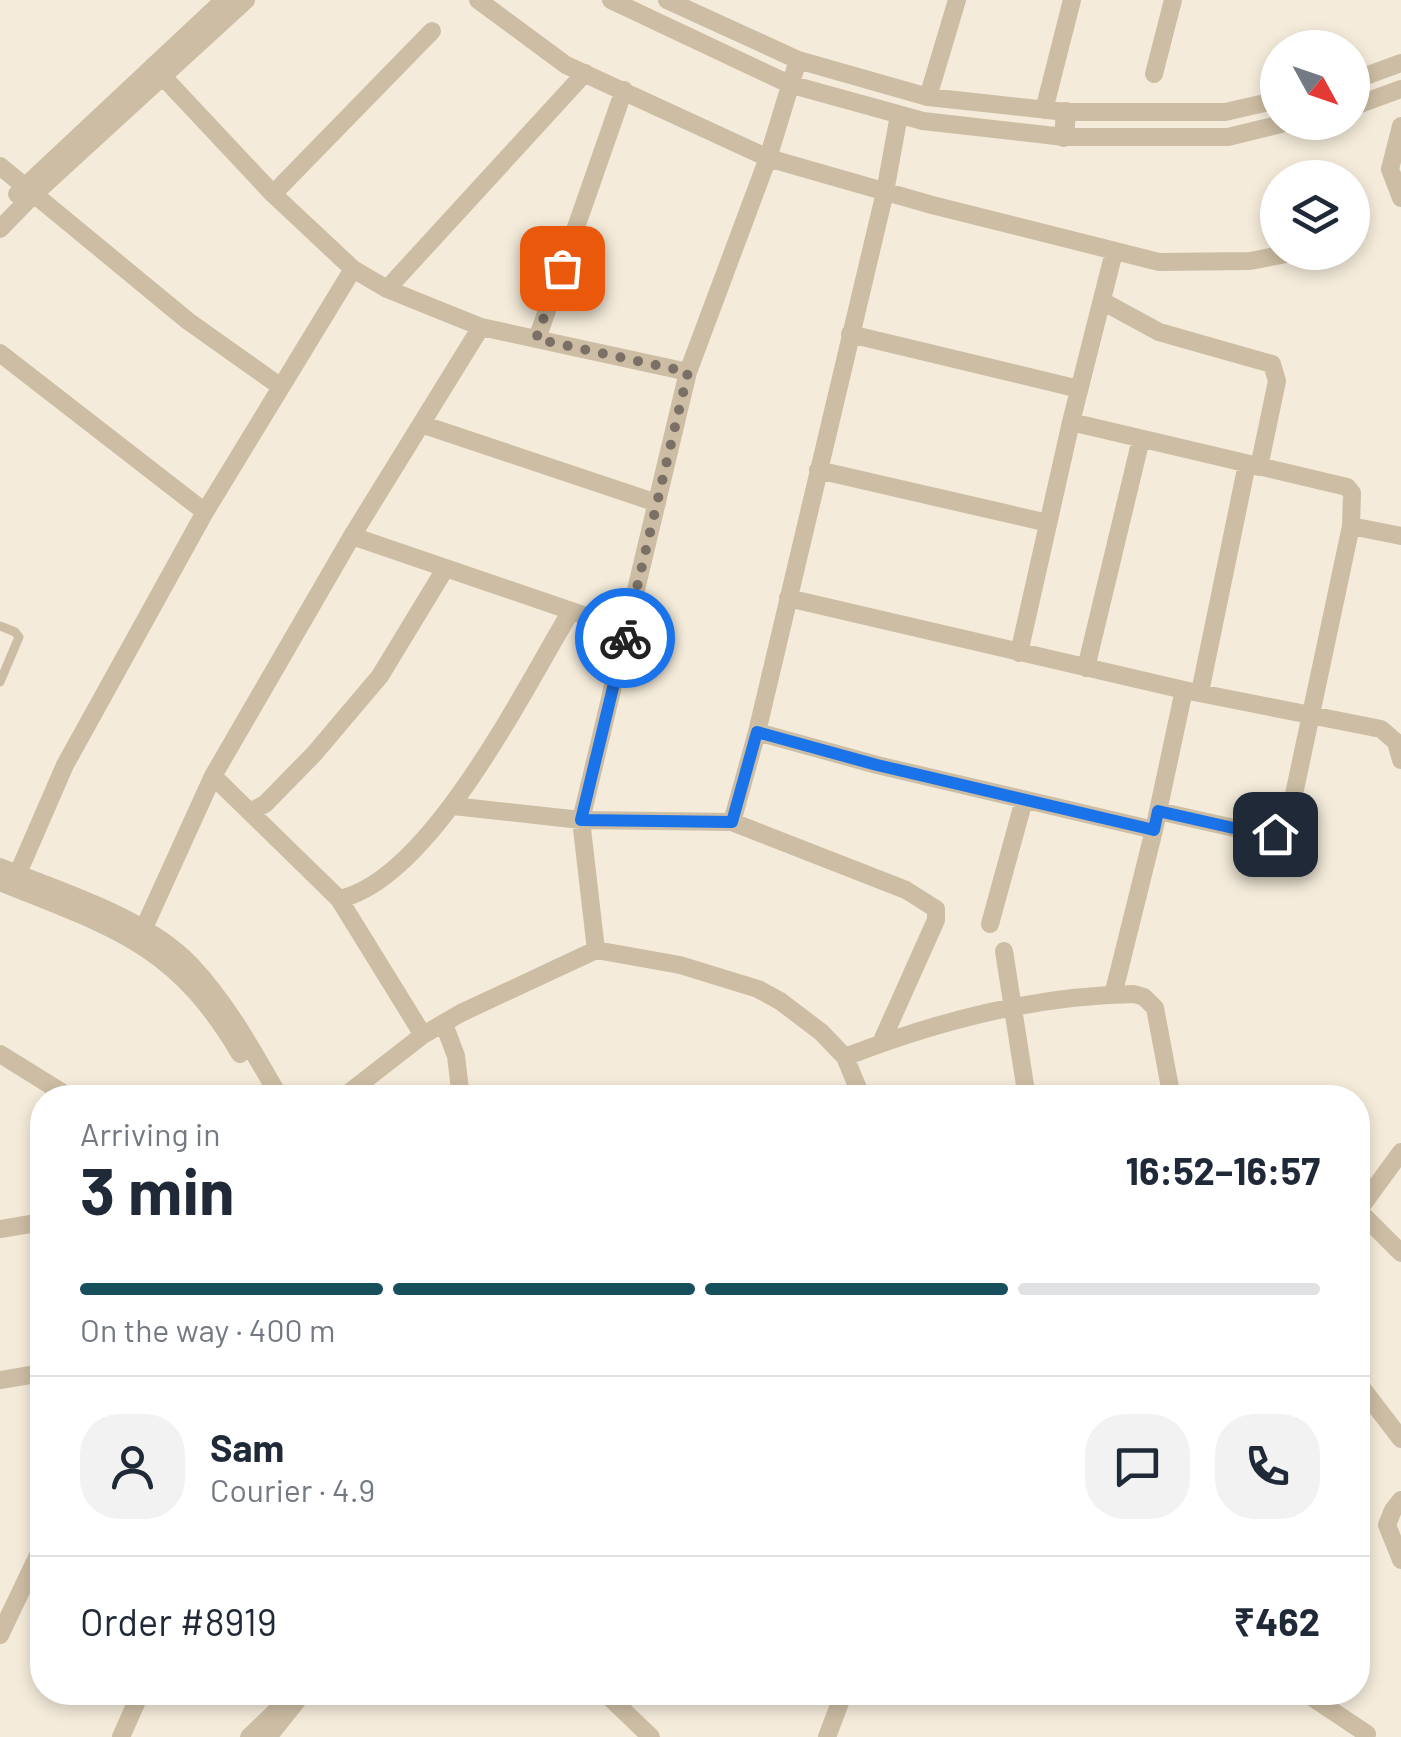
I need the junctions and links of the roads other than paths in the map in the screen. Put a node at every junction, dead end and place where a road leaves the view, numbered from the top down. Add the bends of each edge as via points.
1 (195, 0) edge
2 (224, 0) edge
3 (246, 0) edge
4 (478, 0) edge
5 (611, 0) edge
6 (667, 0) edge
7 (956, 0) edge
8 (1072, 0) edge
9 (1172, 0) edge
10 (208, 14) junction
11 (432, 31) dead end
12 (798, 60) junction
13 (1401, 63) edge
14 (158, 71) junction
15 (585, 73) junction
16 (1154, 74) dead end
17 (1370, 74) edge
18 (789, 84) junction
19 (624, 90) junction
20 (1399, 94) edge
21 (928, 97) junction
22 (1370, 102) edge
23 (1260, 104) edge
24 (1044, 110) junction
25 (1066, 112) junction
26 (899, 114) junction
27 (1401, 126) edge
28 (1260, 129) edge
29 (1064, 136) junction
30 (768, 158) junction
31 (0, 166) edge
32 (28, 191) junction
33 (885, 192) junction
34 (274, 194) junction
35 (1401, 198) edge
36 (0, 213) edge
37 (0, 230) edge
38 (1114, 252) junction
39 (1260, 259) edge
40 (353, 270) junction
41 (388, 289) junction
42 (1102, 301) junction
43 (480, 327) junction
44 (850, 334) junction
45 (536, 339) junction
46 (0, 352) edge
47 (688, 372) junction
48 (281, 387) junction
49 (1080, 389) junction
50 (1071, 422) junction
51 (421, 424) junction
52 (1141, 439) junction
53 (1253, 465) junction
54 (818, 470) junction
55 (657, 503) junction
56 (204, 512) junction
57 (1048, 524) junction
58 (1351, 526) junction
59 (352, 536) junction
60 (1401, 536) edge
61 (445, 569) junction
62 (788, 598) junction
63 (570, 611) junction
64 (0, 626) edge
65 (626, 630) junction
66 (1020, 653) junction
67 (1086, 668) junction
68 (0, 682) edge
69 (1192, 691) junction
70 (1312, 716) junction
71 (757, 732) junction
72 (1396, 734) edge
73 (1401, 760) edge
74 (213, 776) junction
75 (1024, 800) junction
76 (453, 806) junction
77 (1158, 811) junction
78 (250, 812) junction
79 (581, 820) junction
80 (732, 822) junction
81 (1154, 830) junction
82 (8, 877) edge
83 (338, 899) junction
84 (990, 924) dead end
85 (141, 936) junction
86 (596, 950) junction
87 (1004, 952) dead end
88 (1112, 995) junction
89 (1013, 1006) junction
90 (444, 1024) junction
91 (424, 1036) junction
92 (882, 1043) junction
93 (0, 1054) edge
94 (845, 1057) junction
95 (50, 1085) edge
96 (258, 1085) edge
97 (272, 1085) edge
98 (359, 1085) edge
99 (459, 1085) edge
100 (857, 1085) edge
101 (1025, 1085) edge
102 (1170, 1085) edge
103 (1401, 1152) edge
104 (1370, 1195) edge
105 (1370, 1223) edge
106 (30, 1224) edge
107 (0, 1229) edge
108 (1401, 1253) edge
109 (30, 1375) edge
110 (0, 1380) edge
111 (1370, 1399) edge
112 (1401, 1439) edge
113 (1401, 1500) edge
114 (1401, 1560) edge
115 (30, 1572) edge
116 (0, 1635) edge
117 (135, 1705) edge
118 (278, 1705) edge
119 (296, 1705) edge
120 (618, 1705) edge
121 (839, 1705) edge
122 (1324, 1705) edge
123 (279, 1734) edge
124 (1367, 1734) dead end
125 (121, 1737) edge
126 (249, 1737) edge
127 (652, 1737) edge
128 (827, 1737) edge

1 - 10 street
2 - 10 street
3 - 14 street
4 - 15 street
5 - 18 street
6 - 12 street
7 - 21 street
8 - 24 street
9 - 16 street
10 - 14 street
11 - 34 street
12 - 18 street
12 - 21 street
13 - 17 street
14 - 32 street
14 - 34 street
15 - 19 street
15 - 41 street
18 - 26 street
18 - 30 street
19 - 30 street
19 - 45 street
20 - 22 street
21 - 24 street
23 - 25 street via 1225,112
24 - 25 street
25 - 29 street
26 - 29 street
26 - 33 street
27 - 35 street via 1390,170
28 - 29 street via 1228,137
30 - 33 street
30 - 47 street
31 - 32 street
32 - 36 street
32 - 37 street
32 - 48 street
33 - 38 street
33 - 44 street
34 - 40 street
38 - 39 street via 1187,263
38 - 42 street
40 - 41 street
40 - 48 street
41 - 43 street
42 - 49 street
42 - 53 street via 1159,332 1272,364 1277,381
43 - 45 street
43 - 51 street
44 - 49 street
44 - 54 street
45 - 47 street
46 - 56 street
47 - 55 street
48 - 56 street
49 - 50 street
50 - 52 street
50 - 57 street
51 - 55 street
51 - 59 street
52 - 53 street
52 - 67 street
53 - 58 street via 1347,487
53 - 69 street
54 - 57 street
54 - 62 street
55 - 65 street
56 - 82 street
57 - 66 street
58 - 60 street
58 - 70 street
59 - 61 street
59 - 74 street
61 - 63 street
61 - 78 street via 380,676 314,754
62 - 66 street
62 - 71 street
63 - 65 street
63 - 76 street
64 - 68 lane via 19,637
65 - 79 street
66 - 67 street
67 - 69 street
69 - 70 street
69 - 77 street
70 - 72 street
70 - 77 street via 1290,813 1275,834
71 - 75 street
71 - 80 street
72 - 73 street
74 - 78 street
74 - 85 street
75 - 81 street
75 - 84 street
76 - 79 street
76 - 83 street via 420,845 357,895
77 - 81 street
78 - 83 street
79 - 80 street
79 - 86 street
80 - 92 street via 936,908
81 - 88 street
82 - 85 street via 108,912
83 - 91 street
85 - 96 street via 190,982
85 - 97 street via 189,963
86 - 90 street
86 - 94 street via 680,965 758,990 804,1017
87 - 89 street
88 - 89 street
88 - 102 street via 1144,997 1155,1008
89 - 92 street
89 - 101 street
90 - 91 street
90 - 99 street
91 - 98 street
92 - 94 street
93 - 95 street
94 - 100 street
103 - 104 street
105 - 108 street
106 - 107 street
109 - 110 street
111 - 112 street
113 - 114 street via 1387,1525
115 - 116 street
117 - 125 street
118 - 126 street
119 - 123 street
120 - 127 street
121 - 128 street
122 - 124 street

